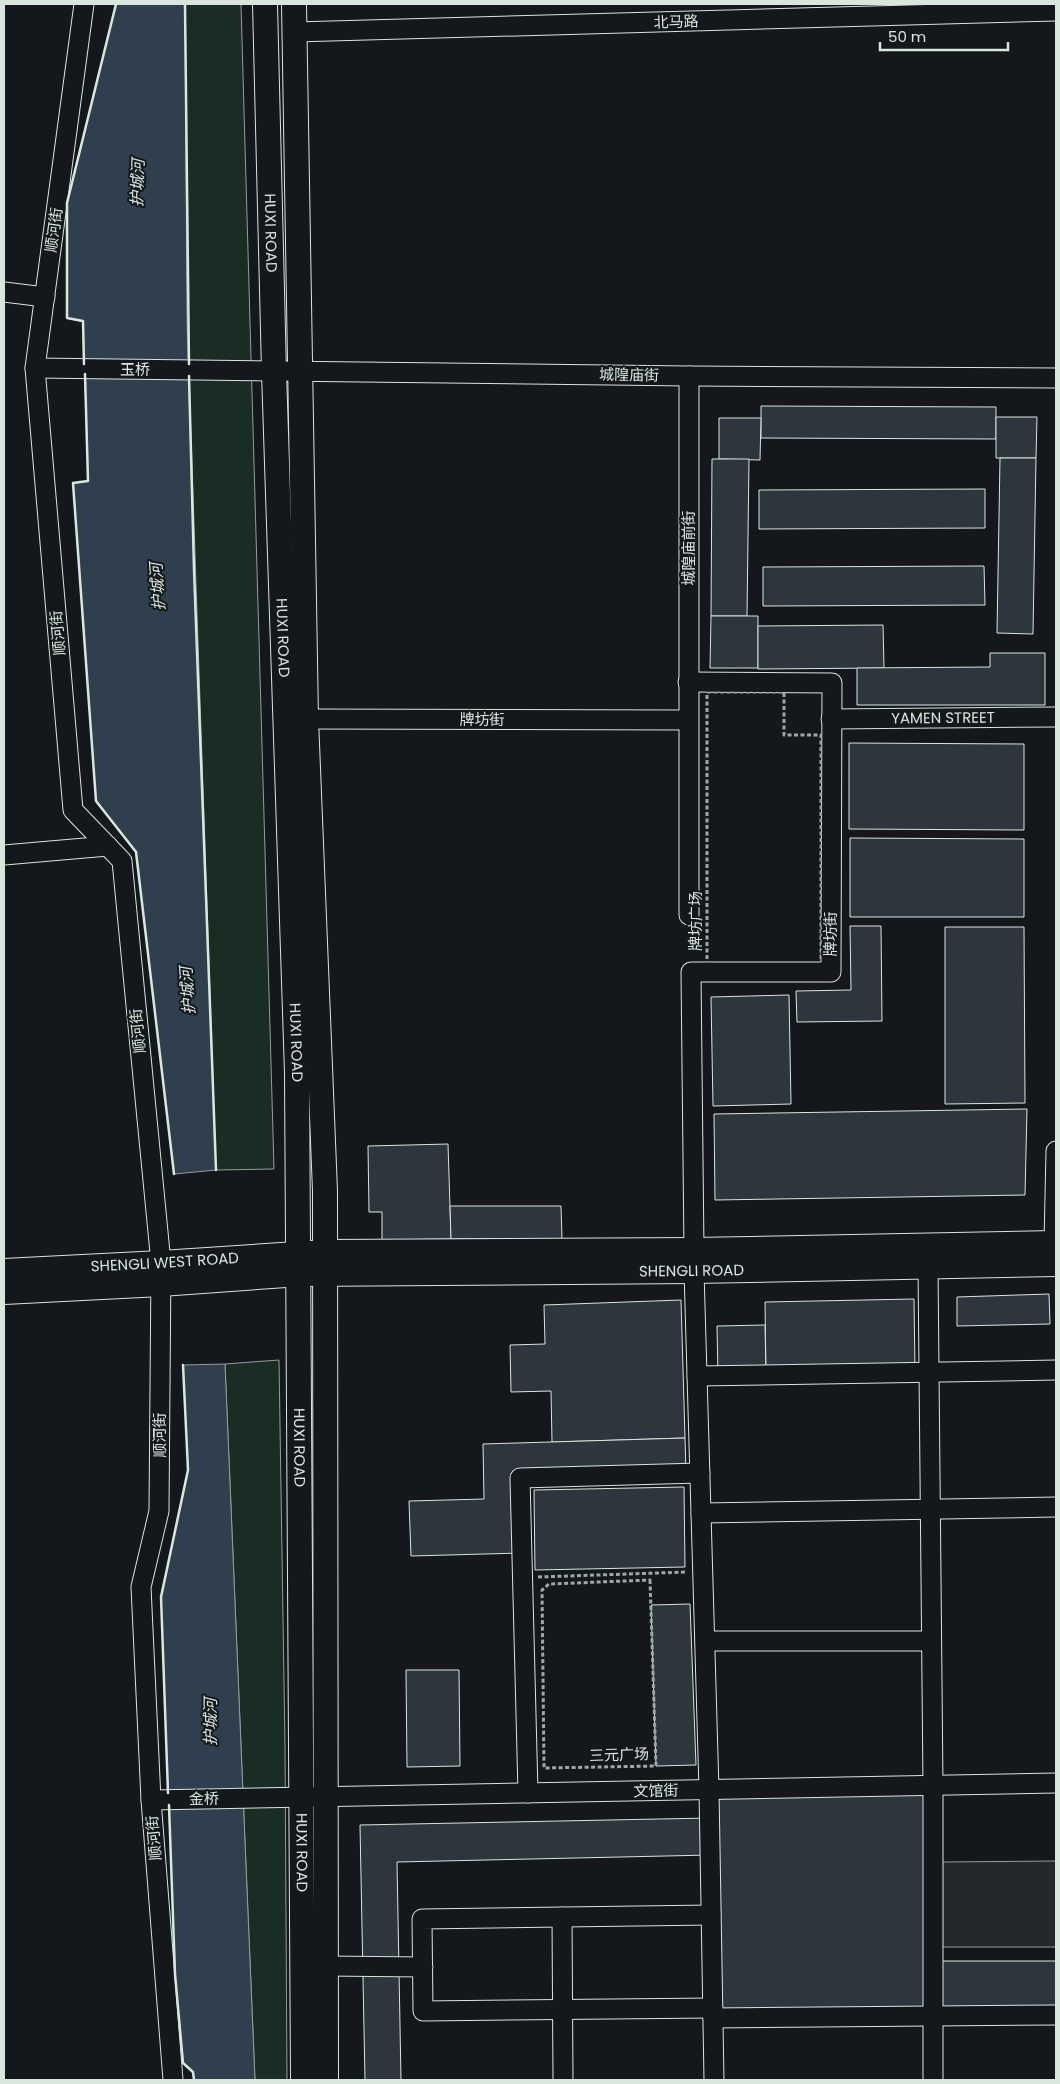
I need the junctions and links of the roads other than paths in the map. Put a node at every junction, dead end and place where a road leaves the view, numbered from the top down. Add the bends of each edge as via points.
1 (84, 4) edge
2 (265, 4) edge
3 (294, 4) edge
4 (1056, 11) edge
5 (295, 32) junction
6 (4, 292) edge
7 (45, 297) junction
8 (35, 368) junction
9 (203, 370) joint
10 (302, 371) junction
11 (274, 372) junction
12 (689, 376) junction
13 (1056, 378) edge
14 (688, 682) junction
15 (831, 718) junction
16 (1056, 718) edge
17 (306, 719) junction
18 (688, 720) junction
19 (108, 846) junction
20 (4, 855) edge
21 (689, 915) dead end
22 (1056, 1151) edge
23 (1056, 1250) edge
24 (694, 1261) junction
25 (326, 1263) junction
26 (300, 1264) junction
27 (928, 1266) junction
28 (4, 1271) edge
29 (161, 1274) junction
30 (4, 1292) edge
31 (1056, 1370) edge
32 (929, 1372) junction
33 (697, 1376) junction
34 (700, 1473) junction
35 (1056, 1507) edge
36 (930, 1509) junction
37 (701, 1513) junction
38 (932, 1641) junction
39 (704, 1642) junction
40 (1056, 1784) edge
41 (933, 1786) junction
42 (709, 1790) junction
43 (528, 1793) junction
44 (314, 1797) junction
45 (256, 1798) joint
46 (151, 1800) junction
47 (711, 1915) junction
48 (562, 1917) junction
49 (326, 1966) junction
50 (423, 1967) junction
51 (562, 2010) junction
52 (713, 2013) junction
53 (1056, 2015) edge
54 (933, 2016) junction
55 (173, 2080) edge
56 (303, 2080) edge
57 (326, 2080) edge
58 (563, 2080) edge
59 (714, 2080) edge
60 (933, 2080) edge

1 - 7 street, 顺河街
2 - 11 main road, HUXI ROAD
3 - 5 main road, HUXI ROAD
4 - 5 street, 北马路
5 - 10 main road, HUXI ROAD
6 - 7 street
7 - 8 street, 顺河街
8 - 9 street, 玉桥
8 - 19 street, 顺河街 via 73,810
9 - 11 street, 城隍庙街
10 - 11 street, 城隍庙街
10 - 12 street, 城隍庙街
10 - 17 main road, HUXI ROAD
11 - 26 main road, HUXI ROAD via 297,1072
12 - 13 street, 城隍庙街
12 - 14 street, 城隍庙前街
14 - 15 street, 牌坊街 via 832,682
14 - 18 street, 城隍庙前街
15 - 16 street, YAMEN STREET
15 - 24 street, 牌坊街 via 831,972 691,972
17 - 18 street, 牌坊街
17 - 25 main road, HUXI ROAD via 320,1029
18 - 21 street, 城隍庙前街
19 - 20 street
19 - 29 street, 顺河街 via 122,861
22 - 23 street
23 - 24 main road, SHENGLI ROAD
23 - 27 main road, SHENGLI ROAD
24 - 25 main road, SHENGLI ROAD
24 - 27 main road, SHENGLI ROAD
24 - 33 street
25 - 26 main road, SHENGLI WEST ROAD
25 - 44 main road, HUXI ROAD
26 - 29 main road, SHENGLI WEST ROAD
26 - 44 main road, HUXI ROAD
27 - 32 street
28 - 29 main road, SHENGLI WEST ROAD
29 - 30 main road, SHENGLI WEST ROAD
29 - 46 street, 顺河街 via 159,1510 141,1587
31 - 32 street
32 - 33 street
32 - 36 street
33 - 34 street
34 - 37 street
34 - 43 street via 520,1478
35 - 36 street
36 - 37 street
36 - 38 street
37 - 39 street
38 - 39 street
38 - 41 street
39 - 42 street
40 - 41 street, 文馆街
41 - 42 street, 文馆街
41 - 54 street
42 - 43 street, 文馆街
42 - 47 street
43 - 44 street, 文馆街
44 - 45 street, 文馆街
44 - 49 main road, HUXI ROAD
44 - 56 main road, HUXI ROAD
45 - 46 street, 金桥
46 - 55 street, 顺河街
47 - 48 street
47 - 52 street
48 - 50 street via 422,1919
48 - 51 street
49 - 50 street
49 - 57 main road, HUXI ROAD
50 - 51 street via 423,2011
51 - 52 street
51 - 58 street
52 - 54 street
52 - 59 street
53 - 54 street
54 - 60 street

